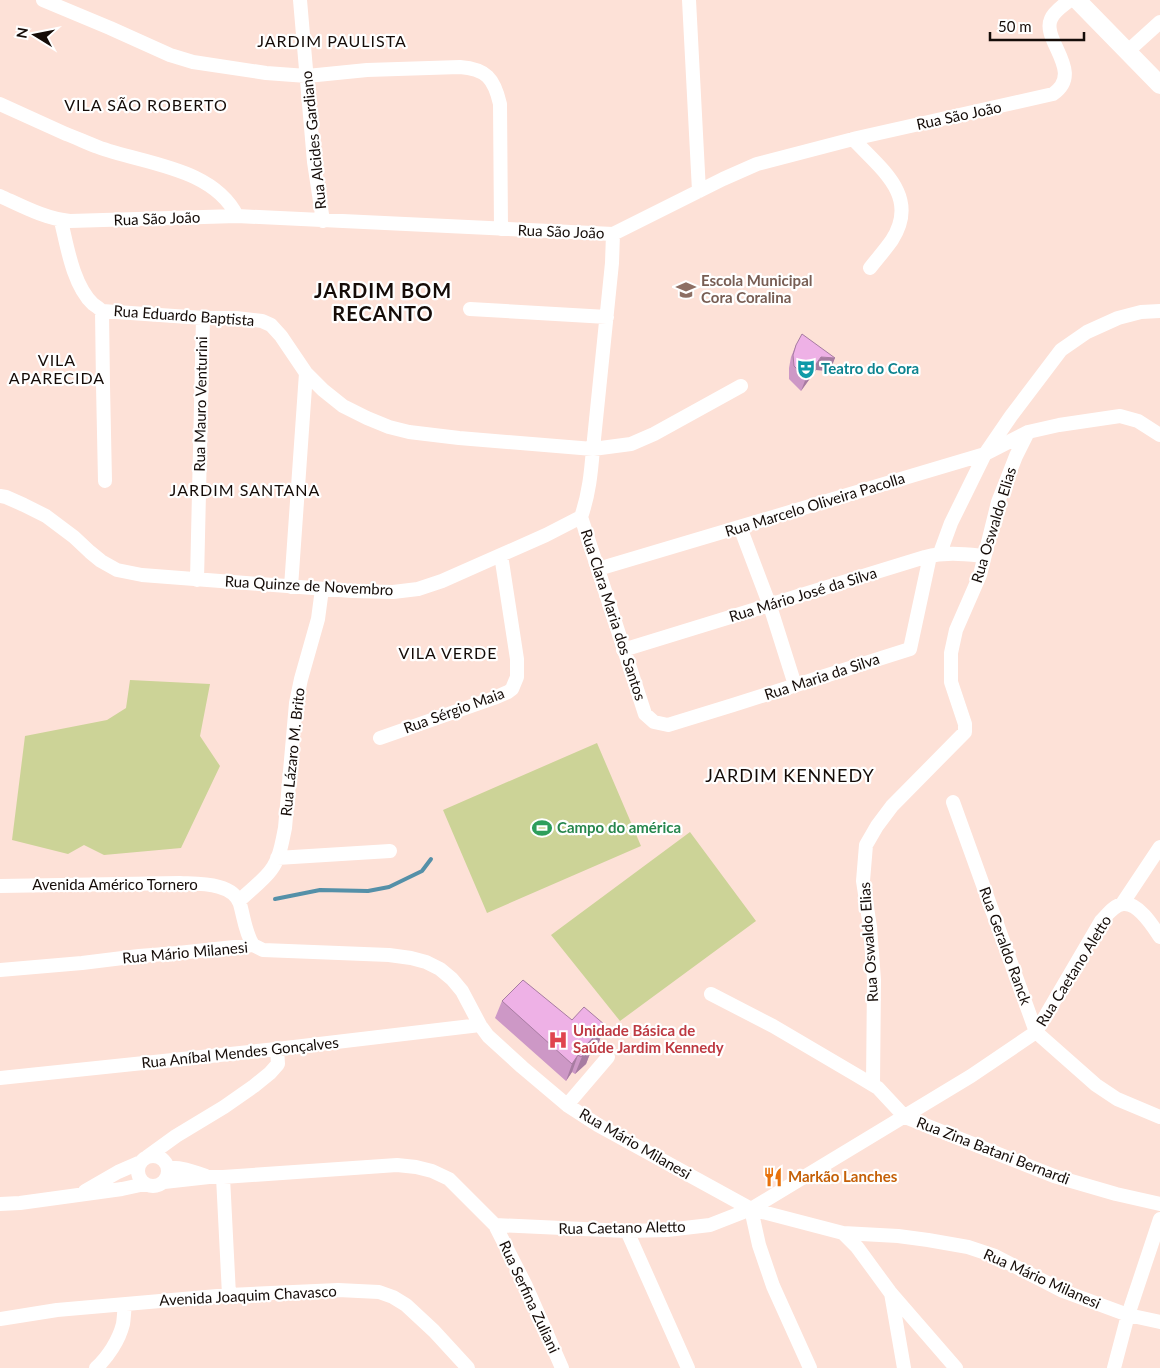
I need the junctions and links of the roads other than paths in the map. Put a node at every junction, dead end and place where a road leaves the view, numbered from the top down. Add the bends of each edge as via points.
1 (43, 0) edge
2 (300, 0) edge
3 (689, 0) edge
4 (1070, 0) edge
5 (1077, 0) edge
6 (1160, 22) edge
7 (1128, 51) junction
8 (306, 76) junction
9 (1160, 85) edge
10 (0, 104) edge
11 (853, 139) junction
12 (699, 191) junction
13 (0, 196) edge
14 (237, 216) junction
15 (61, 220) junction
16 (324, 220) junction
17 (501, 230) junction
18 (613, 234) junction
19 (870, 268) dead end
20 (470, 309) dead end
21 (102, 311) junction
22 (1160, 311) edge
23 (607, 317) junction
24 (203, 318) junction
25 (306, 373) junction
26 (741, 386) dead end
27 (1028, 432) junction
28 (1160, 435) edge
29 (593, 449) junction
30 (985, 454) junction
31 (105, 481) dead end
32 (0, 496) edge
33 (581, 516) junction
34 (740, 527) junction
35 (935, 554) junction
36 (500, 555) junction
37 (984, 556) junction
38 (598, 568) junction
39 (197, 580) junction
40 (291, 587) junction
41 (322, 589) junction
42 (770, 606) junction
43 (623, 650) junction
44 (795, 686) junction
45 (645, 714) joint
46 (380, 738) dead end
47 (953, 802) dead end
48 (1160, 847) edge
49 (390, 851) dead end
50 (277, 858) junction
51 (0, 886) edge
52 (239, 900) junction
53 (1122, 904) junction
54 (1160, 937) edge
55 (253, 945) junction
56 (0, 970) edge
57 (711, 994) dead end
58 (480, 1026) junction
59 (1036, 1032) junction
60 (277, 1049) junction
61 (608, 1057) dead end
62 (0, 1078) edge
63 (873, 1085) junction
64 (568, 1105) junction
65 (1160, 1116) edge
66 (905, 1117) junction
67 (176, 1136) junction
68 (144, 1160) junction
69 (165, 1170) junction
70 (223, 1177) junction
71 (145, 1184) junction
72 (76, 1195) junction
73 (0, 1204) edge
74 (1160, 1204) edge
75 (751, 1209) junction
76 (1160, 1219) edge
77 (495, 1226) junction
78 (626, 1231) junction
79 (843, 1233) junction
80 (890, 1292) junction
81 (229, 1295) junction
82 (125, 1304) junction
83 (1128, 1315) junction
84 (0, 1319) edge
85 (1160, 1322) edge
86 (96, 1368) edge
87 (468, 1368) edge
88 (562, 1368) edge
89 (688, 1368) edge
90 (810, 1368) edge
91 (904, 1368) edge
92 (956, 1368) edge
93 (1114, 1368) edge

1 - 8 street via 170,56 222,67
2 - 8 street, Rua Alcides Gardiano
3 - 12 street
4 - 11 street, Rua São João via 1050,19 1049,26 1064,72 1064,81 1053,94
5 - 7 main road
6 - 7 street
7 - 9 main road
8 - 16 street, Rua Alcides Gardiano via 314,162
8 - 17 street via 460,67 481,71 496,89 500,104
10 - 14 street via 98,147 186,173 223,196
11 - 12 street, Rua São João via 757,164
11 - 19 street via 894,183 900,197 902,216 892,239
12 - 18 street, Rua São João
13 - 15 street, Rua São João
14 - 15 street, Rua São João
14 - 16 street, Rua São João
15 - 21 street, Rua Eduardo Baptista via 81,288
16 - 17 street, Rua São João
17 - 18 street, Rua São João
18 - 23 street
20 - 23 street
21 - 24 street, Rua Eduardo Baptista
21 - 31 street
22 - 30 street, Rua Maria da Silva via 1118,318 1086,332 1061,350
23 - 29 street
24 - 25 street, Rua Eduardo Baptista via 236,318 271,325
24 - 39 street, Rua Mauro Venturini
25 - 29 street, Rua Eduardo Baptista via 343,406 388,427 459,438
25 - 40 street
26 - 29 street, Rua Eduardo Baptista via 631,444
27 - 28 street, Rua Marcelo Oliveira Pacolla via 1120,416 1138,421
27 - 30 street, Rua Marcelo Oliveira Pacolla
27 - 37 street, Rua Oswaldo Elias via 998,502
29 - 33 street via 589,489
30 - 34 street, Rua Marcelo Oliveira Pacolla
30 - 35 street, Rua Maria da Silva
32 - 39 street, Rua Quinze de Novembro via 46,516 101,561 117,570
33 - 36 street, Rua Quinze de Novembro
33 - 38 street, Rua Clara Maria dos Santos
34 - 38 street, Rua Marcelo Oliveira Pacolla
34 - 42 street
35 - 37 street, Rua Mário José da Silva
35 - 42 street, Rua Mário José da Silva
35 - 44 street, Rua Maria da Silva via 910,649
36 - 41 street, Rua Quinze de Novembro via 418,589 393,592
36 - 46 street, Rua Sérgio Maia via 517,659 517,677 512,689
37 - 63 street, Rua Oswaldo Elias via 980,575 956,630 951,653 952,682 965,732 892,806 866,845 863,881 874,980
38 - 43 street, Rua Clara Maria dos Santos
39 - 40 street, Rua Quinze de Novembro
40 - 41 street, Rua Quinze de Novembro
41 - 50 street, Rua Lázaro M. Brito via 318,619 296,703 285,828
42 - 43 street, Rua Mário José da Silva
42 - 44 street
43 - 45 street, Rua Clara Maria dos Santos
44 - 45 street, Rua Maria da Silva via 668,725 654,722
47 - 59 street, Rua Geraldo Ranck
48 - 53 street
49 - 50 street
50 - 52 street, Rua Lázaro M. Brito via 271,870
51 - 52 street, Avenida Américo Tornero via 180,883 226,888
52 - 55 street via 247,936
53 - 54 street, Rua Caetano Aletto via 1131,905 1149,919
53 - 59 street, Rua Caetano Aletto via 1101,922
55 - 56 street, Rua Mário Milanesi
55 - 58 street, Rua Mário Milanesi via 263,950 388,955 426,962 452,979
57 - 63 street, Rua Zina Batani Bernardi
58 - 60 street, Rua Aníbal Mendes Gonçalves
58 - 64 street, Rua Mário Milanesi via 498,1047
59 - 65 street, Rua Geraldo Ranck via 1096,1085 1117,1099
59 - 66 street, Rua Caetano Aletto
60 - 62 street, Rua Aníbal Mendes Gonçalves
60 - 67 street via 278,1064 270,1073 224,1107
61 - 64 street
63 - 66 street, Rua Zina Batani Bernardi
64 - 75 street, Rua Mário Milanesi via 598,1125
66 - 74 street, Rua Zina Batani Bernardi via 1080,1185
66 - 75 street, Rua Caetano Aletto
67 - 68 street
67 - 69 street
68 - 69 street via 154,1156 160,1158
68 - 71 street via 138,1170
68 - 72 street
69 - 70 street via 185,1168 209,1177
69 - 71 street via 158,1185
70 - 77 street via 416,1166 449,1179
70 - 81 street
71 - 72 street
72 - 73 street
75 - 78 street, Rua Caetano Aletto via 710,1225
75 - 79 street, Rua Mário Milanesi
75 - 90 street via 758,1245 773,1286
76 - 83 street
77 - 78 street, Rua Caetano Aletto
77 - 88 street, Rua Serfina Zuliani
78 - 89 street
79 - 80 street
79 - 83 street, Rua Mário Milanesi via 898,1236 968,1247 995,1256 1062,1291
80 - 91 street
80 - 92 street
81 - 82 street, Avenida Joaquim Chavasco
81 - 87 street, Avenida Joaquim Chavasco via 338,1290 379,1292 406,1305
82 - 84 street, Avenida Joaquim Chavasco
82 - 86 street via 123,1324 116,1342
83 - 85 street, Rua Mário Milanesi
83 - 93 street

